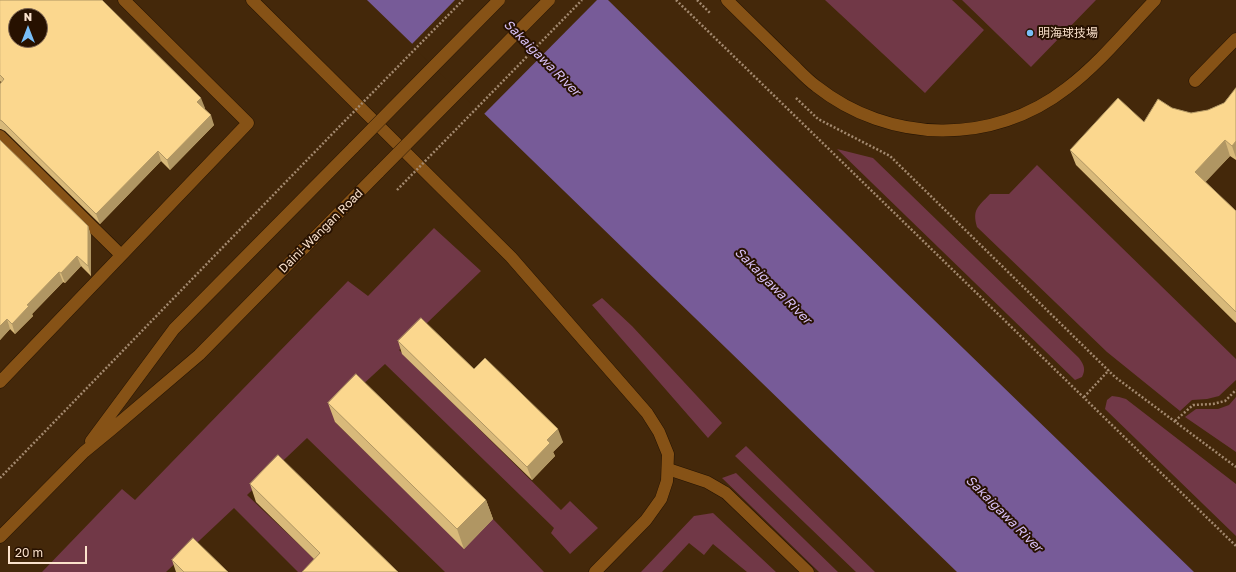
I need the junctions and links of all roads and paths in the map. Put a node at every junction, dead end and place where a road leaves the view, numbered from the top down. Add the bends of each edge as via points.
1 (124, 0) edge
2 (252, 0) edge
3 (463, 0) edge
4 (499, 0) edge
5 (550, 0) edge
6 (582, 0) edge
7 (676, 0) edge
8 (697, 0) edge
9 (727, 0) edge
10 (1155, 0) edge
11 (714, 16) dead end
12 (1236, 39) edge
13 (1195, 81) dead end
14 (796, 97) dead end
15 (0, 136) edge
16 (397, 190) dead end
17 (121, 255) junction
18 (1109, 370) junction
19 (0, 382) edge
20 (1236, 390) edge
21 (1084, 397) junction
22 (1175, 422) junction
23 (84, 452) junction
24 (1236, 467) edge
25 (668, 469) junction
26 (0, 478) edge
27 (0, 537) edge
28 (1236, 546) edge
29 (595, 572) edge
30 (808, 572) edge

1 - 17 street via 248,123
2 - 25 street via 511,256 647,413 659,432 668,454
3 - 26 path, bridge
4 - 23 street, Daini-Wangan Road, bridge via 174,329
5 - 23 street, Daini-Wangan Road, bridge via 199,355
6 - 16 path, bridge
7 - 21 path
8 - 11 path
9 - 10 street via 815,86 837,101 885,123 913,129 945,131 982,127 1042,104 1067,88 1098,60
12 - 13 street
14 - 18 path via 818,119 890,156
15 - 17 street
17 - 19 street
18 - 21 path
18 - 22 path
20 - 22 path via 1225,401 1193,405
21 - 28 path
22 - 24 path
23 - 27 street, Daini-Wangan Road
25 - 29 street via 661,499 646,520
25 - 30 street via 707,482 726,493

